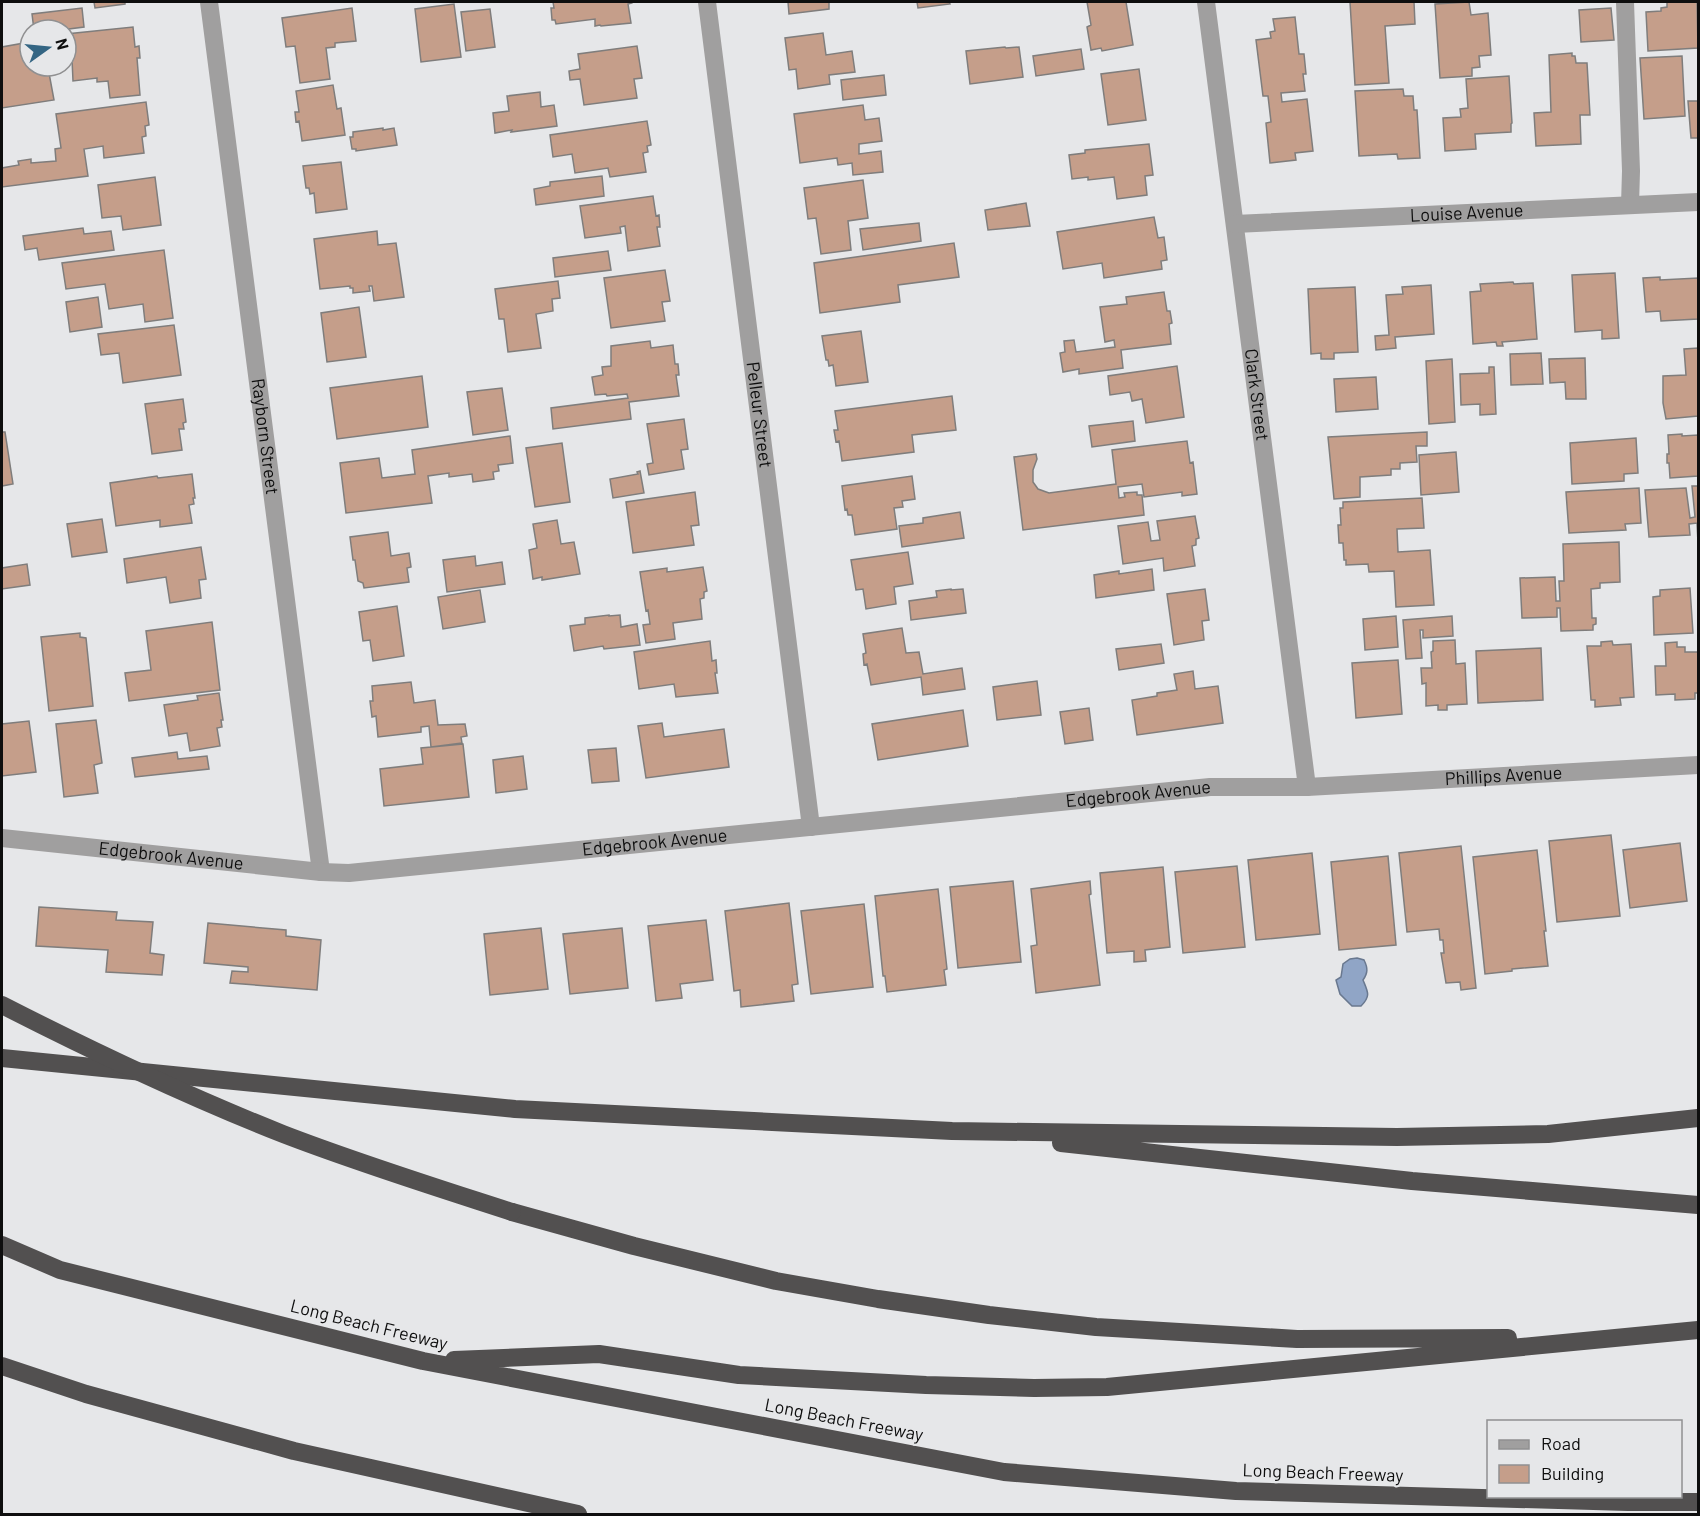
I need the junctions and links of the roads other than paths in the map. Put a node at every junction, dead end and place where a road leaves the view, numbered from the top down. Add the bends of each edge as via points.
1 (209, 2) edge
2 (706, 2) edge
3 (1206, 2) edge
4 (1625, 2) edge
5 (1698, 202) edge
6 (1630, 205) junction
7 (1235, 224) junction
8 (1698, 765) edge
9 (1306, 787) junction
10 (811, 827) junction
11 (2, 838) edge
12 (321, 872) junction
13 (2, 1005) edge
14 (2, 1058) edge
15 (1696, 1119) edge
16 (952, 1131) junction
17 (1695, 1205) edge
18 (2, 1245) edge
19 (1698, 1330) edge
20 (1627, 1337) junction
21 (423, 1361) junction
22 (2, 1366) edge
23 (1698, 1502) edge
24 (578, 1515) edge

1 - 12 street, Rayborn Street
2 - 10 street, Pelleur Street
3 - 7 street, Clark Street
4 - 6 street
5 - 6 street, Louise Avenue
6 - 7 street, Louise Avenue
7 - 9 street, Clark Street
8 - 9 street, Phillips Avenue
9 - 10 street, Edgebrook Avenue via 1210,787
10 - 12 street, Edgebrook Avenue via 376,871
11 - 12 street, Edgebrook Avenue
13 - 20 highway, bridge via 92,1051 284,1134 373,1166 512,1212 776,1281 989,1315 1096,1327 1297,1339
14 - 16 highway via 515,1109
15 - 16 highway via 1548,1134 1397,1137
16 - 17 highway via 1412,1181
18 - 21 highway, Long Beach Freeway via 60,1270
19 - 20 highway
20 - 21 highway via 1107,1387 926,1385 739,1375 599,1354
21 - 23 highway, Long Beach Freeway via 1004,1472 1236,1491
22 - 24 highway via 86,1394 294,1451

